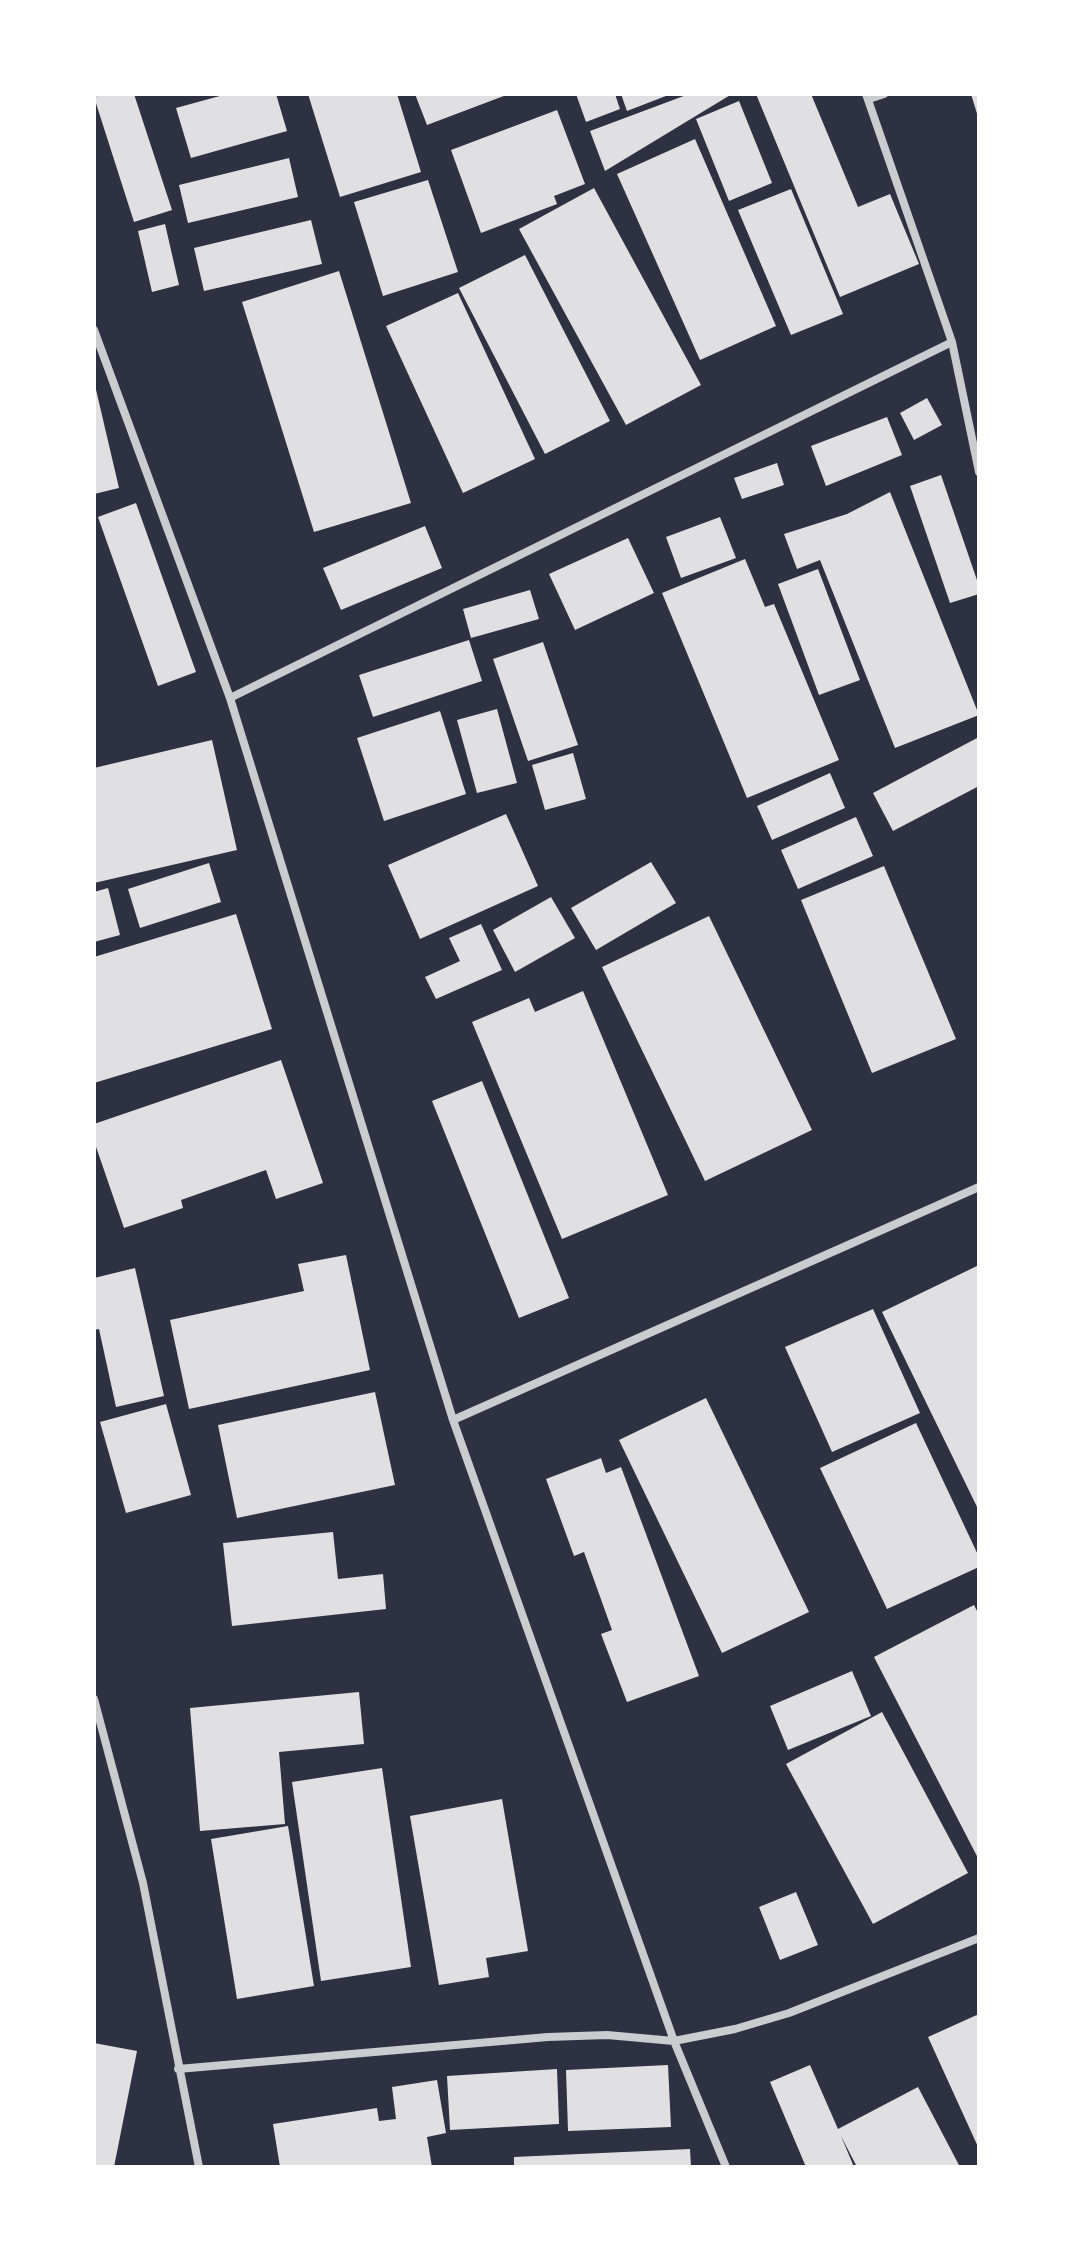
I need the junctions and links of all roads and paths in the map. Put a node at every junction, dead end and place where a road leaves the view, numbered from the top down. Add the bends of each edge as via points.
1 (884, 94) edge
2 (867, 96) edge
3 (94, 330) edge
4 (952, 342) junction
5 (979, 472) edge
6 (230, 698) junction
7 (979, 1187) edge
8 (453, 1420) junction
9 (94, 1699) edge
10 (979, 1938) edge
11 (674, 2041) junction
12 (178, 2069) junction
13 (199, 2167) edge
14 (726, 2167) edge

1 - 2 street
2 - 4 street
3 - 6 street
4 - 5 street
4 - 6 street
6 - 8 street
7 - 8 street
8 - 11 street
9 - 12 street via 143,1883
10 - 11 street via 789,2013
11 - 12 street via 548,2037
11 - 14 street
12 - 13 street

